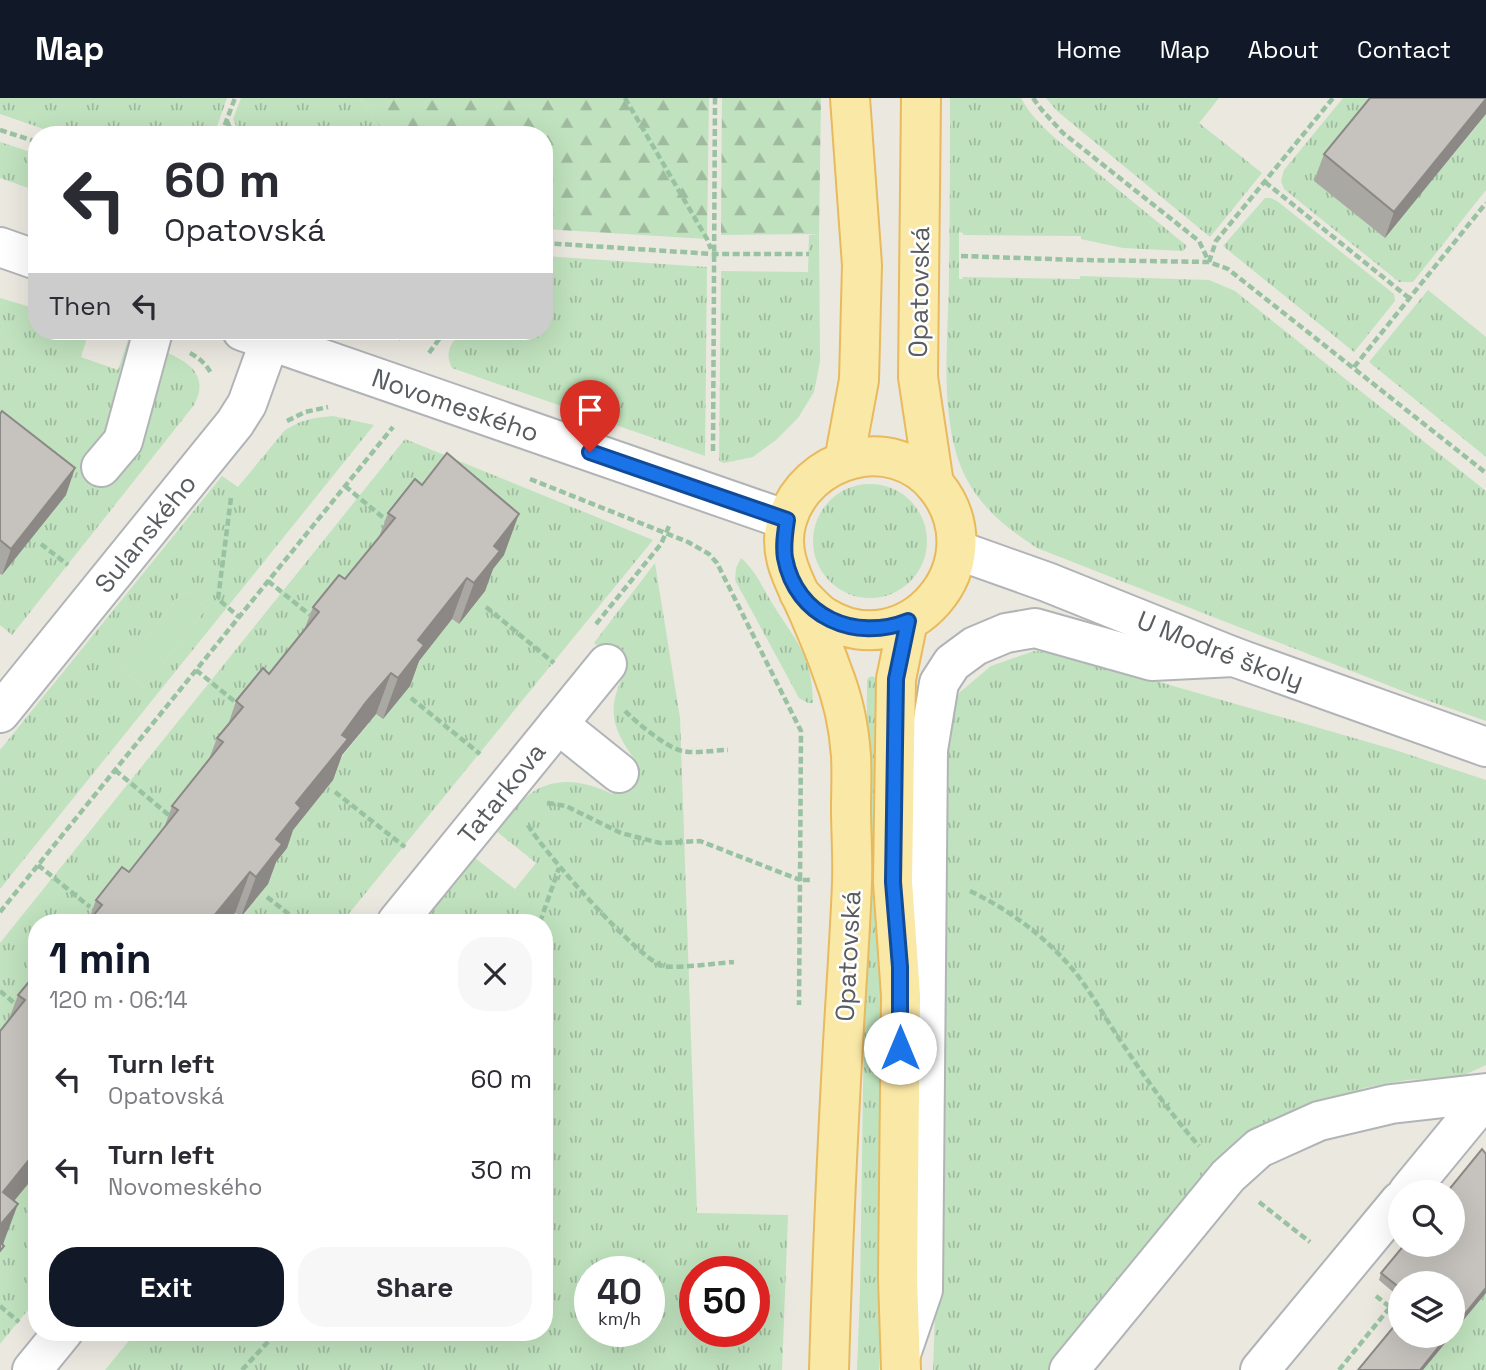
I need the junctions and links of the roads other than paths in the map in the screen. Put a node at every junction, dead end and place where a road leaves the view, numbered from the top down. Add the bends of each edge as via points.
1 (849, 98) edge
2 (921, 98) edge
3 (0, 247) edge
4 (28, 257) edge
5 (151, 340) edge
6 (255, 340) edge
7 (268, 340) edge
8 (844, 461) junction
9 (101, 467) dead end
10 (934, 484) junction
11 (787, 520) junction
12 (957, 550) junction
13 (799, 593) junction
14 (908, 621) junction
15 (1234, 657) junction
16 (586, 671) road end
17 (0, 713) edge
18 (558, 724) junction
19 (1486, 747) edge
20 (619, 774) dead end
21 (405, 914) edge
22 (1486, 1095) edge
23 (1418, 1180) edge
24 (1388, 1216) edge
25 (56, 1341) edge
26 (901, 1362) edge
27 (32, 1370) edge
28 (829, 1370) edge
29 (1069, 1370) edge
30 (1260, 1370) edge

1 - 8 main road via 862,265 859,380
2 - 10 main road, Opatovská via 918,377
3 - 4 street
5 - 9 street via 123,442
6 - 17 street, Sulanského via 247,404 235,423
7 - 11 street, Novomeského
8 - 10 main road, Opatovská via 893,459 915,468
8 - 11 main road, Opatovská via 808,483
10 - 12 main road, Opatovská via 953,515
11 - 13 main road, Opatovská via 785,558
12 - 14 main road, Opatovská via 942,592
12 - 15 street, U Modré školy
13 - 14 main road, Opatovská via 820,614 848,627 878,629
13 - 28 main road, Opatovská via 841,696 851,755 852,881
14 - 26 main road, Opatovská via 896,679 893,882 901,996
15 - 19 street, U Modré školy
15 - 26 street via 1152,661 1035,628 1006,633 975,646 952,663 939,682 928,750 923,1290
16 - 18 street, Tatarkova
18 - 20 street
18 - 21 street, Tatarkova via 510,802
22 - 23 street
22 - 29 street via 1391,1104 1319,1121 1259,1148 1228,1176
24 - 30 street
25 - 27 street

